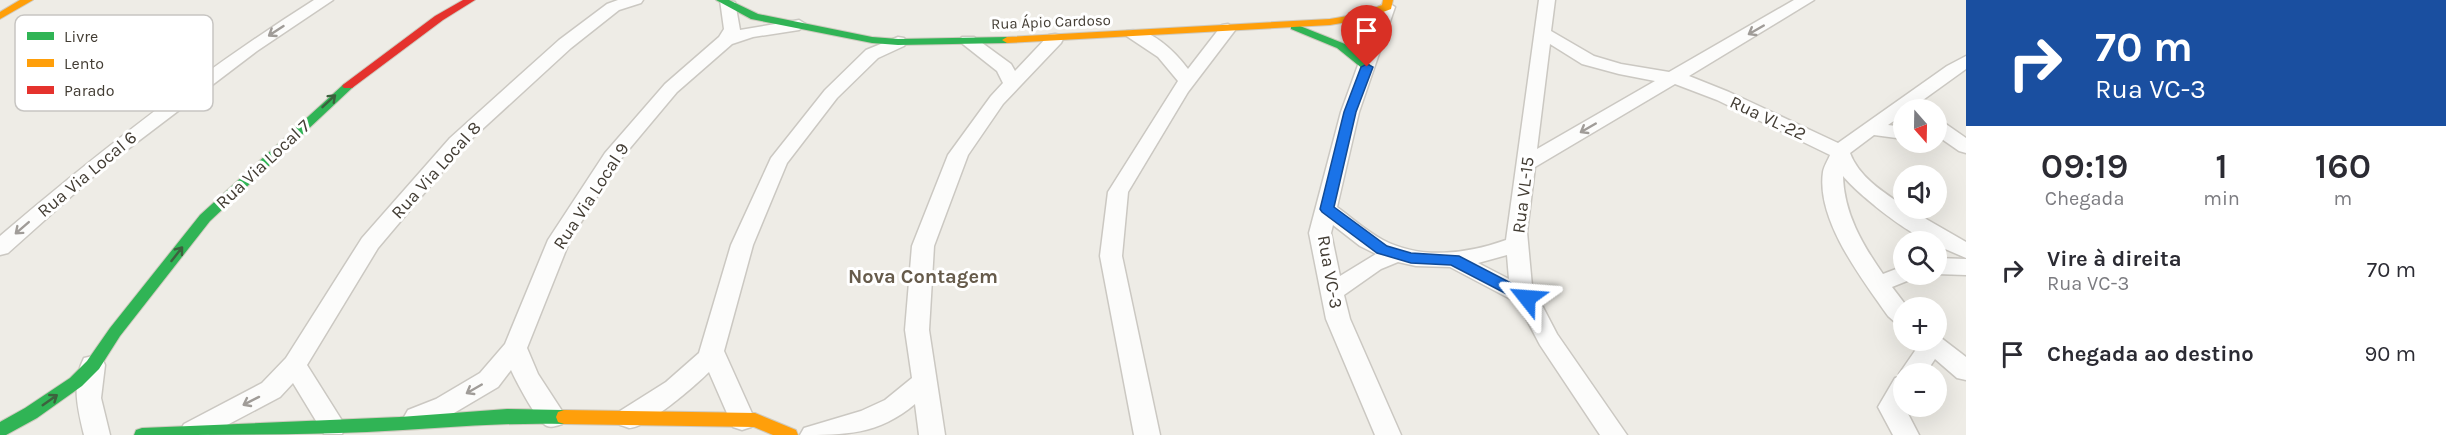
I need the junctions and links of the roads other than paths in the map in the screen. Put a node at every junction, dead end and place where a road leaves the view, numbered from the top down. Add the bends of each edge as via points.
1 (28, 0) edge
2 (325, 0) edge
3 (470, 0) edge
4 (635, 0) edge
5 (1547, 0) edge
6 (1806, 0) edge
7 (724, 1) edge
8 (615, 4) edge
9 (1388, 4) edge
10 (0, 16) edge
11 (799, 25) junction
12 (1287, 25) junction
13 (1228, 29) junction
14 (1543, 33) junction
15 (847, 34) junction
16 (1133, 35) junction
17 (1055, 39) junction
18 (726, 40) junction
19 (968, 41) junction
20 (898, 42) junction
21 (1966, 61) edge
22 (862, 63) junction
23 (1367, 67) junction
24 (213, 76) edge
25 (1941, 77) junction
26 (1674, 78) junction
27 (1966, 80) edge
28 (1187, 81) junction
29 (1012, 84) junction
30 (1920, 99) edge
31 (166, 111) edge
32 (1893, 116) edge
33 (1870, 129) junction
34 (1893, 132) edge
35 (1947, 134) edge
36 (1947, 143) edge
37 (1966, 147) edge
38 (1840, 152) junction
39 (1527, 164) junction
40 (1326, 209) junction
41 (1517, 244) junction
42 (0, 248) edge
43 (1966, 251) edge
44 (1397, 254) junction
45 (1454, 260) junction
46 (1947, 266) edge
47 (1966, 267) edge
48 (1893, 278) edge
49 (1879, 284) junction
50 (1332, 292) junction
51 (1527, 298) junction
52 (1893, 302) edge
53 (515, 348) junction
54 (712, 351) junction
55 (1941, 351) edge
56 (296, 364) junction
57 (93, 365) junction
58 (1966, 371) edge
59 (924, 381) junction
60 (553, 417) junction
61 (1896, 417) edge
62 (629, 418) junction
63 (742, 420) junction
64 (400, 424) junction
65 (333, 427) junction
66 (0, 430) edge
67 (189, 433) junction
68 (97, 435) edge
69 (142, 435) edge
70 (790, 435) edge
71 (813, 435) edge
72 (932, 435) edge
73 (1147, 435) edge
74 (1388, 435) edge
75 (1614, 435) edge
76 (1906, 435) edge

1 - 10 street
2 -> 24 street, Rua Via Local 6
57 -> 3 street, Rua Via Local 7 via 205,218 336,95 439,18
4 - 8 street, Rua Via Local 8
5 - 14 street, Rua VL-15
6 -> 26 street
7 - 11 street, Rua Ápio Cardoso via 755,17
7 - 18 street via 732,29
8 - 56 street, Rua Via Local 8 via 456,142 370,243
9 - 12 street, Rua Ápio Cardoso via 1361,17
9 - 23 street, Rua VC-3
11 - 15 street, Rua Ápio Cardoso
11 - 18 street, Rua Via Local 9 via 750,32
12 - 13 street, Rua Ápio Cardoso
12 - 23 street via 1341,46
13 - 16 street, Rua Ápio Cardoso
13 - 28 street
14 - 26 street, Rua VL-22 via 1588,60
14 - 39 street, Rua VL-15
15 - 20 street, Rua Ápio Cardoso
15 - 22 street via 863,46
16 - 17 street, Rua Ápio Cardoso
16 - 28 street via 1156,45 1173,59
17 - 19 street, Rua Ápio Cardoso
17 - 29 street
18 - 53 street, Rua Via Local 9 via 671,88 612,157 559,240
19 - 20 street, Rua Ápio Cardoso
19 - 29 street via 1005,68
20 - 22 street
21 - 25 street
22 - 54 street via 831,94 778,162 742,245
23 - 40 street, Rua VC-3 via 1350,112
25 - 27 street
25 - 30 street
26 - 38 street, Rua VL-22 via 1723,96
26 -> 39 street
28 - 73 street via 1118,192 1112,256
29 - 59 street via 958,154 922,246 917,330
31 -> 42 street, Rua Via Local 6 via 96,164
32 - 33 street
33 - 34 street
33 - 38 street
35 - 37 street
36 - 37 street
38 - 43 street via 1855,176 1886,205 1932,235
38 - 49 street via 1832,175 1836,209
39 - 41 street, Rua VL-15
40 - 44 street via 1382,249
40 - 50 street, Rua VC-3 via 1320,233
41 - 45 street via 1491,254
41 - 51 street, Rua VL-15 via 1521,286
44 - 45 street
44 - 50 street via 1373,264
45 - 51 street
46 - 47 street
48 - 49 street
49 - 52 street
50 - 74 street, Rua VC-3 via 1338,319
51 - 75 street, Rua VL-15 via 1548,339
53 - 60 street via 527,378
53 -> 64 street, Rua Via Local 9 via 489,380 445,406
54 - 62 street via 675,389
54 - 63 street
55 - 58 street
56 - 65 street
56 -> 67 street, Rua Via Local 8 via 271,390
66 -> 57 street, Rua Via Local 7 via 76,382
57 - 68 street, Rua Via Local 7 via 88,398
59 - 71 street via 894,406 868,419
59 - 72 street
60 - 62 street
60 - 64 street via 507,416
61 - 76 street
62 - 63 street
63 - 70 street via 754,420
64 - 65 street
65 - 67 street
67 - 69 street

